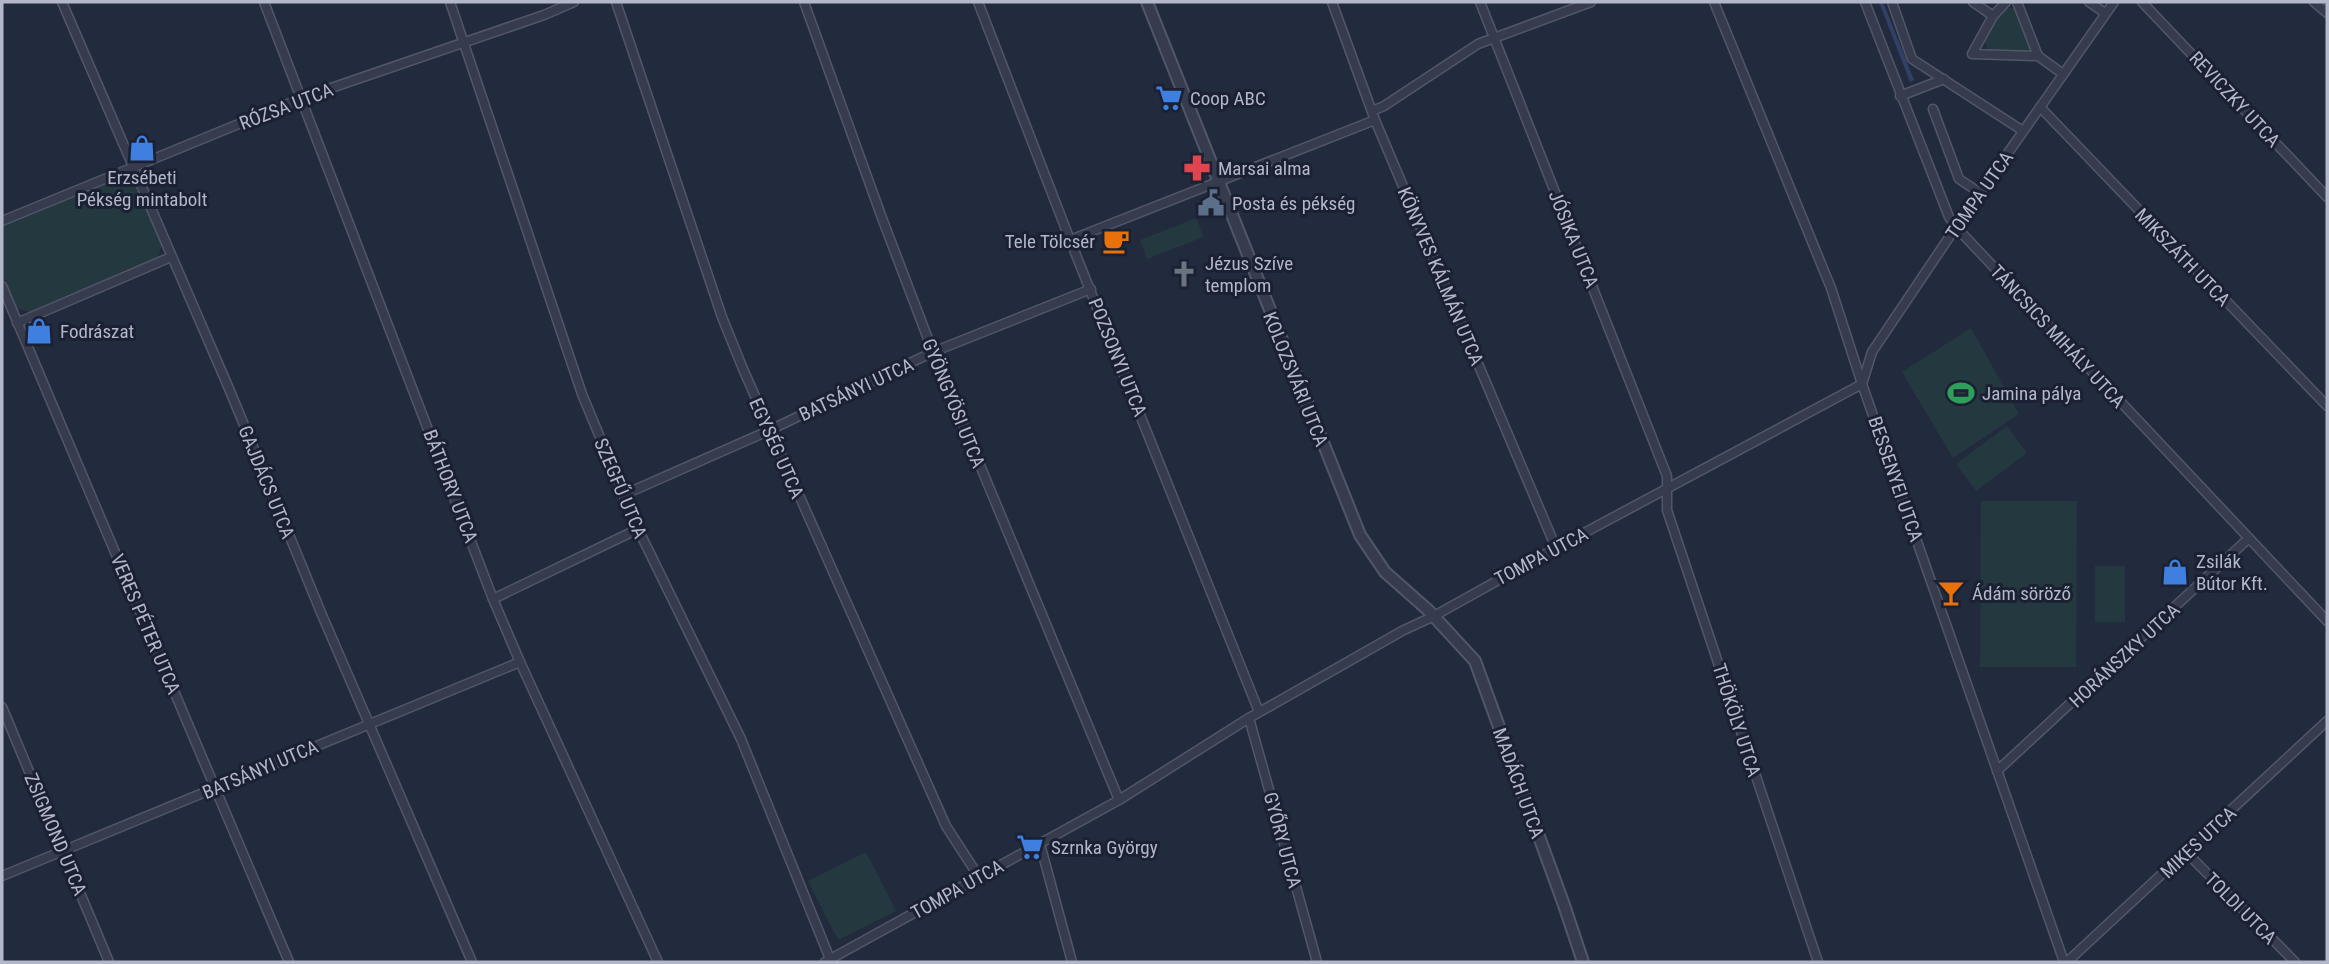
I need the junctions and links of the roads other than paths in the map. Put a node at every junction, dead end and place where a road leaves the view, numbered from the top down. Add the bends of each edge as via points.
1 (62, 2) edge
2 (264, 2) edge
3 (450, 2) edge
4 (574, 2) edge
5 (616, 2) edge
6 (804, 2) edge
7 (978, 2) edge
8 (1147, 2) edge
9 (1332, 2) edge
10 (1480, 2) edge
11 (1591, 2) edge
12 (1714, 2) edge
13 (1865, 2) edge
14 (1892, 2) edge
15 (1973, 2) edge
16 (2006, 2) edge
17 (2017, 2) edge
18 (2089, 2) edge
19 (2113, 2) edge
20 (2142, 2) edge
21 (2314, 2) edge
22 (2105, 13) junction
23 (2327, 13) edge
24 (1993, 16) junction
25 (1493, 39) junction
26 (464, 42) junction
27 (2038, 56) junction
28 (2063, 74) junction
29 (1944, 79) junction
30 (1900, 96) junction
31 (302, 98) junction
32 (2040, 107) junction
33 (1933, 109) dead end
34 (1374, 115) junction
35 (2023, 131) junction
36 (132, 169) junction
37 (1217, 182) junction
38 (1980, 193) junction
39 (2327, 197) edge
40 (2, 221) edge
41 (1956, 227) junction
42 (1070, 240) junction
43 (171, 257) junction
44 (2, 286) edge
45 (1091, 289) junction
46 (17, 323) junction
47 (933, 352) junction
48 (1862, 384) junction
49 (2327, 406) edge
50 (768, 431) junction
51 (1667, 476) joint
52 (1666, 489) junction
53 (623, 495) junction
54 (638, 529) junction
55 (2249, 538) junction
56 (1556, 548) junction
57 (494, 598) junction
58 (1434, 616) junction
59 (2327, 621) edge
60 (520, 662) junction
61 (2, 707) edge
62 (1259, 712) junction
63 (1249, 718) junction
64 (2327, 721) edge
65 (370, 724) junction
66 (1997, 771) junction
67 (215, 787) junction
68 (1119, 800) junction
69 (1040, 844) junction
70 (62, 850) junction
71 (2187, 853) junction
72 (2, 876) edge
73 (979, 877) junction
74 (828, 960) edge
75 (109, 962) edge
76 (289, 962) edge
77 (472, 962) edge
78 (658, 962) edge
79 (1072, 962) edge
80 (1317, 962) edge
81 (1583, 962) edge
82 (1818, 962) edge
83 (2066, 962) edge
84 (2295, 962) edge

1 - 36 street, GAJDÁCS UTCA
2 - 31 street, BÁTHORY UTCA
3 - 26 street, SZEGFŰ UTCA
4 - 26 street, RÓZSA UTCA
5 - 50 street, EGYSÉG UTCA via 722,317
6 - 47 street, GYÖNGYÖSI UTCA
7 - 42 street, POZSONYI UTCA
8 - 37 street, KOLOZSVÁRI UTCA
9 - 34 street, KÖNYVES KÁLMÁN UTCA
10 - 25 street, JÓSIKA UTCA
11 - 25 street
12 - 48 street, BESSENYEI UTCA via 1831,288
13 - 30 street, TÁNCSICS MIHÁLY UTCA
14 - 29 street via 1912,59
15 - 24 street
16 - 24 street
17 - 27 street
18 - 22 street
19 - 22 street, TOMPA UTCA
20 - 39 street, REVICZKY UTCA
21 - 23 street
22 - 28 street, TOMPA UTCA
24 - 27 street via 1972,54
25 - 34 street via 1478,44
25 - 51 street, JÓSIKA UTCA
26 - 31 street, RÓZSA UTCA
26 - 53 street, SZEGFŰ UTCA via 582,394
27 - 28 street
28 - 32 street, TOMPA UTCA
29 - 30 street
29 - 35 street
30 - 41 street, TÁNCSICS MIHÁLY UTCA
31 - 36 street, RÓZSA UTCA
31 - 57 street, BÁTHORY UTCA
32 - 35 street, TOMPA UTCA
32 - 49 street, MIKSZÁTH UTCA
33 - 38 street via 1959,179
34 - 37 street
34 - 56 street, KÖNYVES KÁLMÁN UTCA
35 - 38 street, TOMPA UTCA
36 - 40 street, RÓZSA UTCA
36 - 43 street, GAJDÁCS UTCA
37 - 42 street
37 - 58 street, KOLOZSVÁRI UTCA via 1360,535 1385,572
38 - 41 street, TOMPA UTCA
41 - 48 street, TOMPA UTCA via 1872,352
41 - 55 street, TÁNCSICS MIHÁLY UTCA
42 - 45 street, POZSONYI UTCA
43 - 46 street
43 - 65 street, GAJDÁCS UTCA
44 - 46 street, VERES PÉTER UTCA
45 - 47 street, BATSÁNYI UTCA
45 - 62 street, POZSONYI UTCA
46 - 67 street, VERES PÉTER UTCA
47 - 50 street, BATSÁNYI UTCA
47 - 68 street, GYÖNGYÖSI UTCA
48 - 52 street, TOMPA UTCA
48 - 66 street, BESSENYEI UTCA
50 - 53 street, BATSÁNYI UTCA
50 - 73 street, EGYSÉG UTCA via 946,827
51 - 52 street, THÖKÖLY UTCA
52 - 56 street, TOMPA UTCA
52 - 82 street, THÖKÖLY UTCA via 1667,510
53 - 54 street, SZEGFŰ UTCA
54 - 57 street
54 - 74 street, SZEGFŰ UTCA via 741,739
55 - 59 street, TÁNCSICS MIHÁLY UTCA
55 - 66 street, HORÁNSZKY UTCA
56 - 58 street, TOMPA UTCA
57 - 60 street, BÁTHORY UTCA
58 - 62 street, TOMPA UTCA
58 - 81 street, MADÁCH UTCA via 1475,661
60 - 65 street, BATSÁNYI UTCA
60 - 78 street, BÁTHORY UTCA
61 - 70 street, ZSIGMOND UTCA
62 - 63 street, TOMPA UTCA
63 - 68 street, TOMPA UTCA
63 - 80 street, GYŐRY UTCA
64 - 71 street, MIKES UTCA
65 - 67 street, BATSÁNYI UTCA
65 - 77 street, GAJDÁCS UTCA
66 - 83 street, BESSENYEI UTCA
67 - 70 street, BATSÁNYI UTCA
67 - 76 street, VERES PÉTER UTCA
68 - 69 street, TOMPA UTCA
69 - 73 street, TOMPA UTCA
69 - 79 street
70 - 72 street, BATSÁNYI UTCA
70 - 75 street, ZSIGMOND UTCA
71 - 83 street, MIKES UTCA
71 - 84 street, TOLDI UTCA
73 - 74 street, TOMPA UTCA

